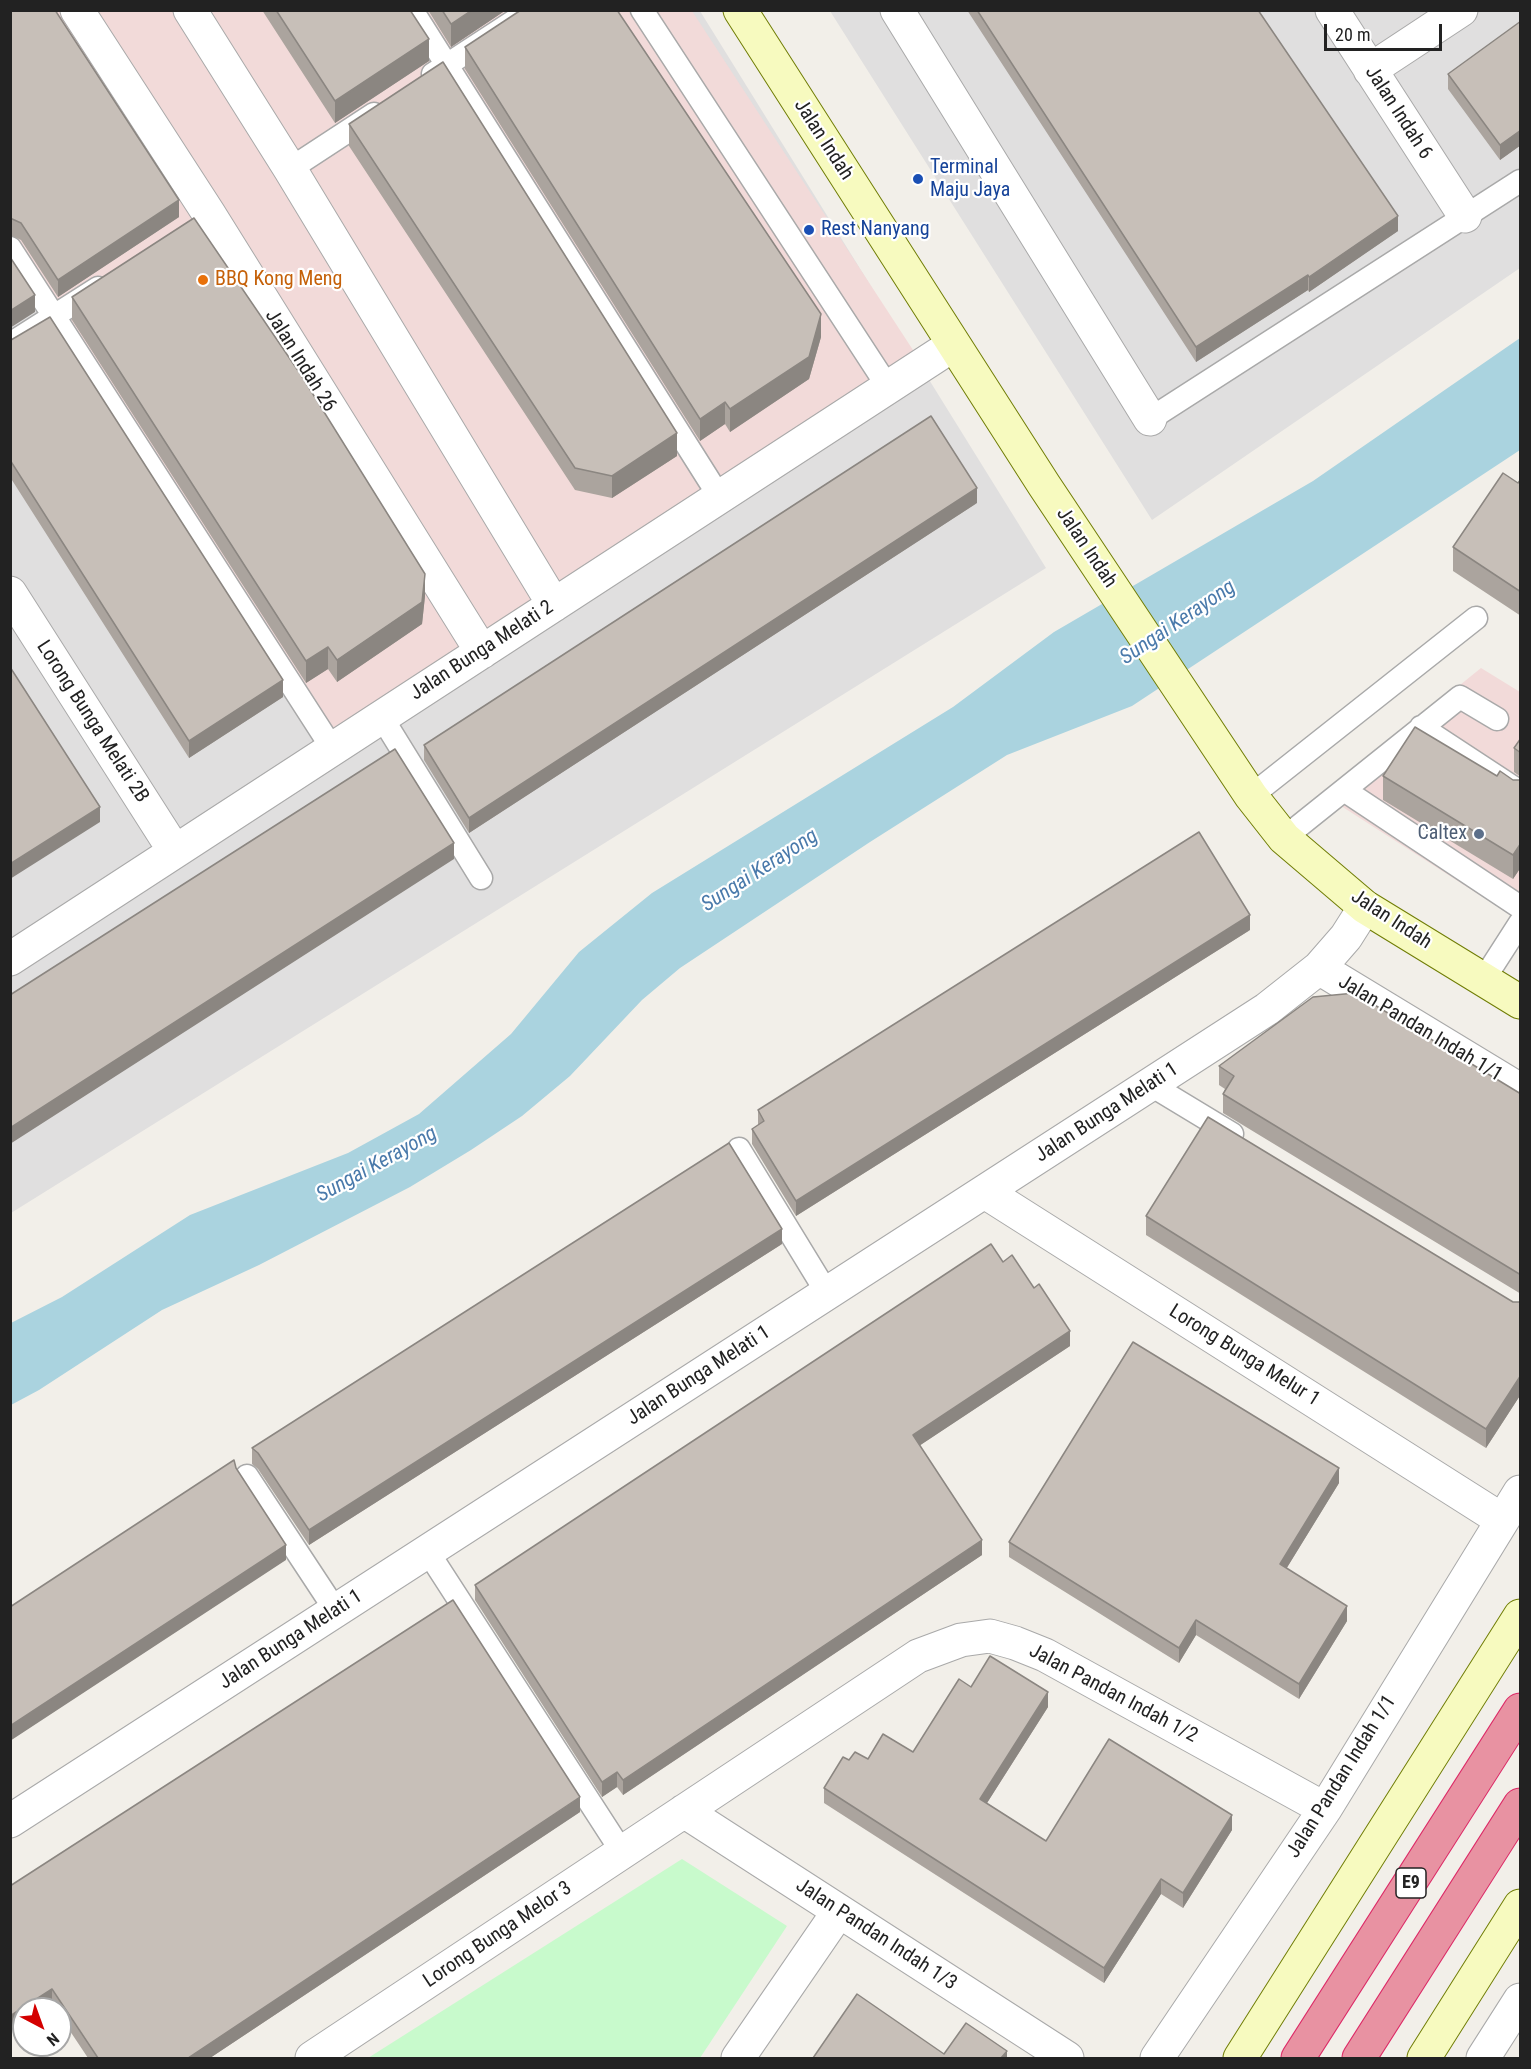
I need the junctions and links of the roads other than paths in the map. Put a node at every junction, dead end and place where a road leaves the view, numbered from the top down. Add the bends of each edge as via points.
1 (77, 10) edge
2 (190, 10) edge
3 (412, 10) edge
4 (531, 10) edge
5 (642, 10) edge
6 (740, 10) edge
7 (897, 10) edge
8 (1332, 10) edge
9 (1461, 10) edge
10 (446, 65) junction
11 (1370, 70) junction
12 (417, 85) edge
13 (388, 104) edge
14 (290, 170) junction
15 (1521, 181) edge
16 (1465, 216) junction
17 (10, 248) edge
18 (112, 278) edge
19 (54, 317) junction
20 (10, 344) edge
21 (954, 345) junction
22 (888, 387) junction
23 (1150, 419) joint
24 (719, 496) junction
25 (10, 593) edge
26 (554, 605) junction
27 (1476, 618) dead end
28 (482, 652) junction
29 (381, 716) junction
30 (1497, 719) dead end
31 (1421, 727) junction
32 (332, 748) junction
33 (1344, 790) junction
34 (1521, 792) edge
35 (1251, 796) junction
36 (1284, 838) junction
37 (174, 850) junction
38 (480, 878) dead end
39 (1365, 907) junction
40 (1521, 907) edge
41 (1521, 923) edge
42 (10, 959) edge
43 (1319, 968) junction
44 (1484, 979) junction
45 (1521, 1002) edge
46 (1150, 1085) junction
47 (1521, 1090) edge
48 (1251, 1146) edge
49 (739, 1149) dead end
50 (985, 1192) junction
51 (827, 1293) junction
52 (248, 1476) dead end
53 (1521, 1492) edge
54 (1503, 1520) junction
55 (428, 1552) junction
56 (336, 1611) junction
57 (1521, 1616) edge
58 (1521, 1710) edge
59 (1521, 1805) edge
60 (1324, 1809) junction
61 (684, 1811) junction
62 (10, 1821) edge
63 (622, 1852) junction
64 (1521, 1906) edge
65 (839, 1911) junction
66 (1521, 2000) edge
67 (1299, 2057) edge
68 (312, 2058) edge
69 (738, 2058) edge
70 (1067, 2058) edge
71 (1157, 2058) edge
72 (1240, 2058) edge
73 (1359, 2058) edge
74 (1424, 2058) edge
75 (1483, 2058) edge

1 - 28 street, Jalan Indah 26 via 199,221
2 - 14 street
3 - 10 lane
4 - 10 lane
5 - 22 lane
6 - 21 street, Jalan Indah
7 - 23 street
8 - 11 street, Jalan Indah 6
9 - 11 street
10 - 12 lane
10 - 24 lane
11 - 16 street, Jalan Indah 6
13 - 14 lane
14 - 26 street
15 - 16 lane
16 - 23 lane
17 - 19 lane
18 - 19 lane
19 - 20 lane
19 - 32 lane
21 - 22 street, Jalan Bunga Melati 2
21 - 35 street, Jalan Indah
22 - 24 street, Jalan Bunga Melati 2
24 - 26 street, Jalan Bunga Melati 2
25 - 37 street, Lorong Bunga Melati 2B
26 - 28 street, Jalan Bunga Melati 2
27 - 35 lane
28 - 29 street, Jalan Bunga Melati 2
29 - 32 street, Jalan Bunga Melati 2
29 - 38 lane
30 - 31 lane via 1460,697
31 - 33 lane
31 - 34 lane
32 - 37 street, Jalan Bunga Melati 2
33 - 36 lane
33 - 40 lane
35 - 36 street, Jalan Indah
36 - 39 street, Jalan Indah
37 - 42 street, Jalan Bunga Melati 2
39 - 43 street, Jalan Bunga Melati 1 via 1346,938
39 - 44 street, Jalan Indah
41 - 44 lane
43 - 46 street, Jalan Bunga Melati 1 via 1267,1010
43 - 47 street, Jalan Pandan Indah 1/1
44 - 45 street, Jalan Indah
46 - 48 lane
46 - 50 street, Jalan Bunga Melati 1
49 - 51 lane
50 - 51 street, Jalan Bunga Melati 1
50 - 54 street, Lorong Bunga Melur 1
51 - 55 street, Jalan Bunga Melati 1
52 - 56 lane
53 - 54 street, Jalan Pandan Indah 1/1
54 - 60 street, Jalan Pandan Indah 1/1
55 - 56 street, Jalan Bunga Melati 1
55 - 63 lane
56 - 62 street, Jalan Bunga Melati 1
57 - 72 street
58 - 67 highway, E9
59 - 73 highway
60 - 61 street, Jalan Pandan Indah 1/2 via 1045,1655 990,1636 961,1640 918,1656
60 - 71 street, Jalan Pandan Indah 1/1
61 - 63 street, Lorong Bunga Melor 3
61 - 65 street, Jalan Pandan Indah 1/3
63 - 68 street, Lorong Bunga Melor 3
64 - 74 street
65 - 69 street
65 - 70 street, Jalan Pandan Indah 1/3
66 - 75 street

